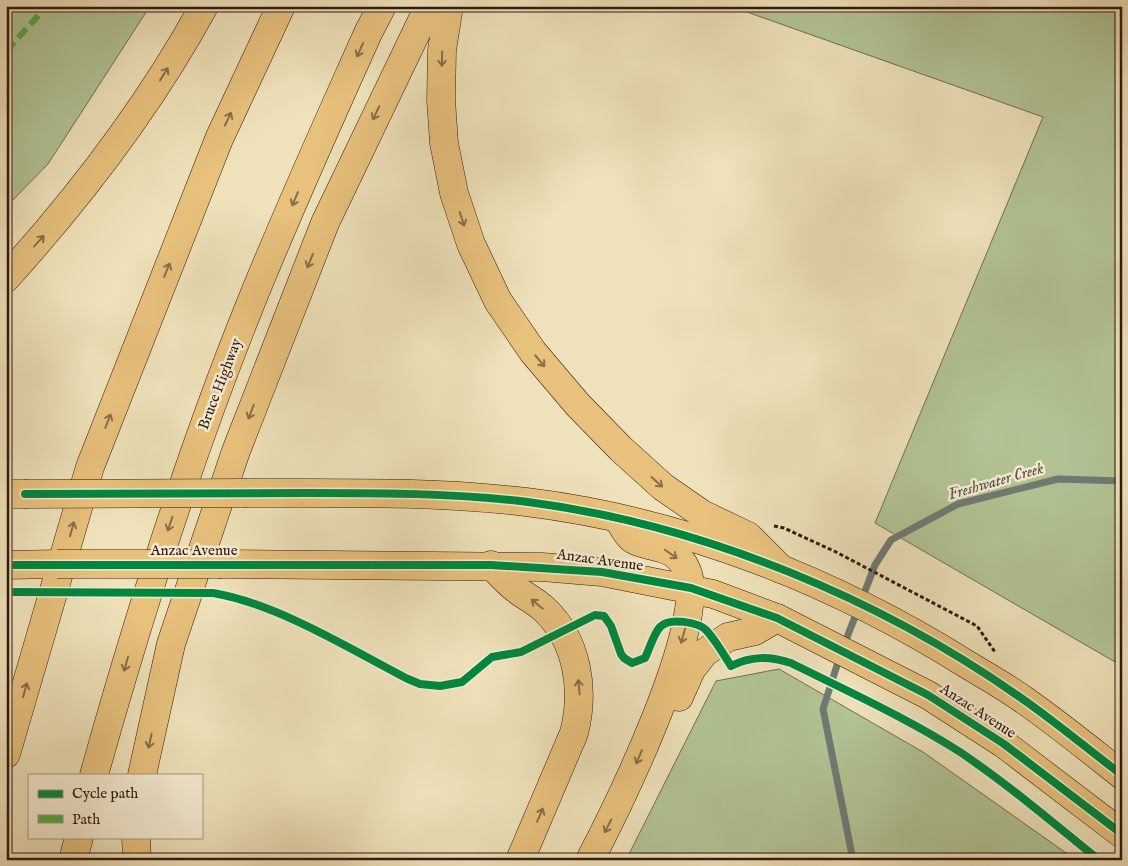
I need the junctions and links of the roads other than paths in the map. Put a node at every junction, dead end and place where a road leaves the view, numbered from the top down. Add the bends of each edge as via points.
1 (204, 6) edge
2 (281, 6) edge
3 (382, 6) edge
4 (429, 6) edge
5 (449, 6) edge
6 (6, 278) edge
7 (15, 494) edge
8 (618, 519) junction
9 (6, 565) edge
10 (491, 565) junction
11 (781, 569) junction
12 (691, 588) junction
13 (777, 618) junction
14 (654, 722) junction
15 (6, 754) edge
16 (94, 774) edge
17 (142, 774) edge
18 (1122, 775) edge
19 (1122, 834) edge
20 (79, 838) edge
21 (136, 838) edge
22 (73, 860) edge
23 (137, 860) edge
24 (520, 860) edge
25 (590, 860) edge

6 -> 1 highway via 69,206 138,115
15 -> 2 highway via 90,467 219,139
3 -> 16 highway, Bruce Highway via 248,310 139,617
4 -> 17 highway via 325,223 236,451 171,644
5 -> 11 highway via 442,50 444,144 470,244 498,300 533,352 621,449 663,487 702,514 748,536
7 - 8 highway, bridge via 440,495 526,502
8 - 11 highway via 700,540
8 -> 12 highway via 632,539 667,550 679,559 687,571
9 - 10 highway, Anzac Avenue, bridge
10 - 12 highway, Anzac Avenue via 602,572
24 -> 10 highway via 574,733 580,692 576,667 561,631 544,610 514,588
11 - 18 highway via 831,589 897,623 1022,699
12 - 13 highway, Anzac Avenue
12 -> 14 highway via 687,624
13 - 14 highway via 755,631 728,637 704,653 690,670 673,710
13 - 19 highway, Anzac Avenue via 928,695 1004,744
14 -> 25 highway via 625,792
20 - 22 highway
21 - 23 highway

